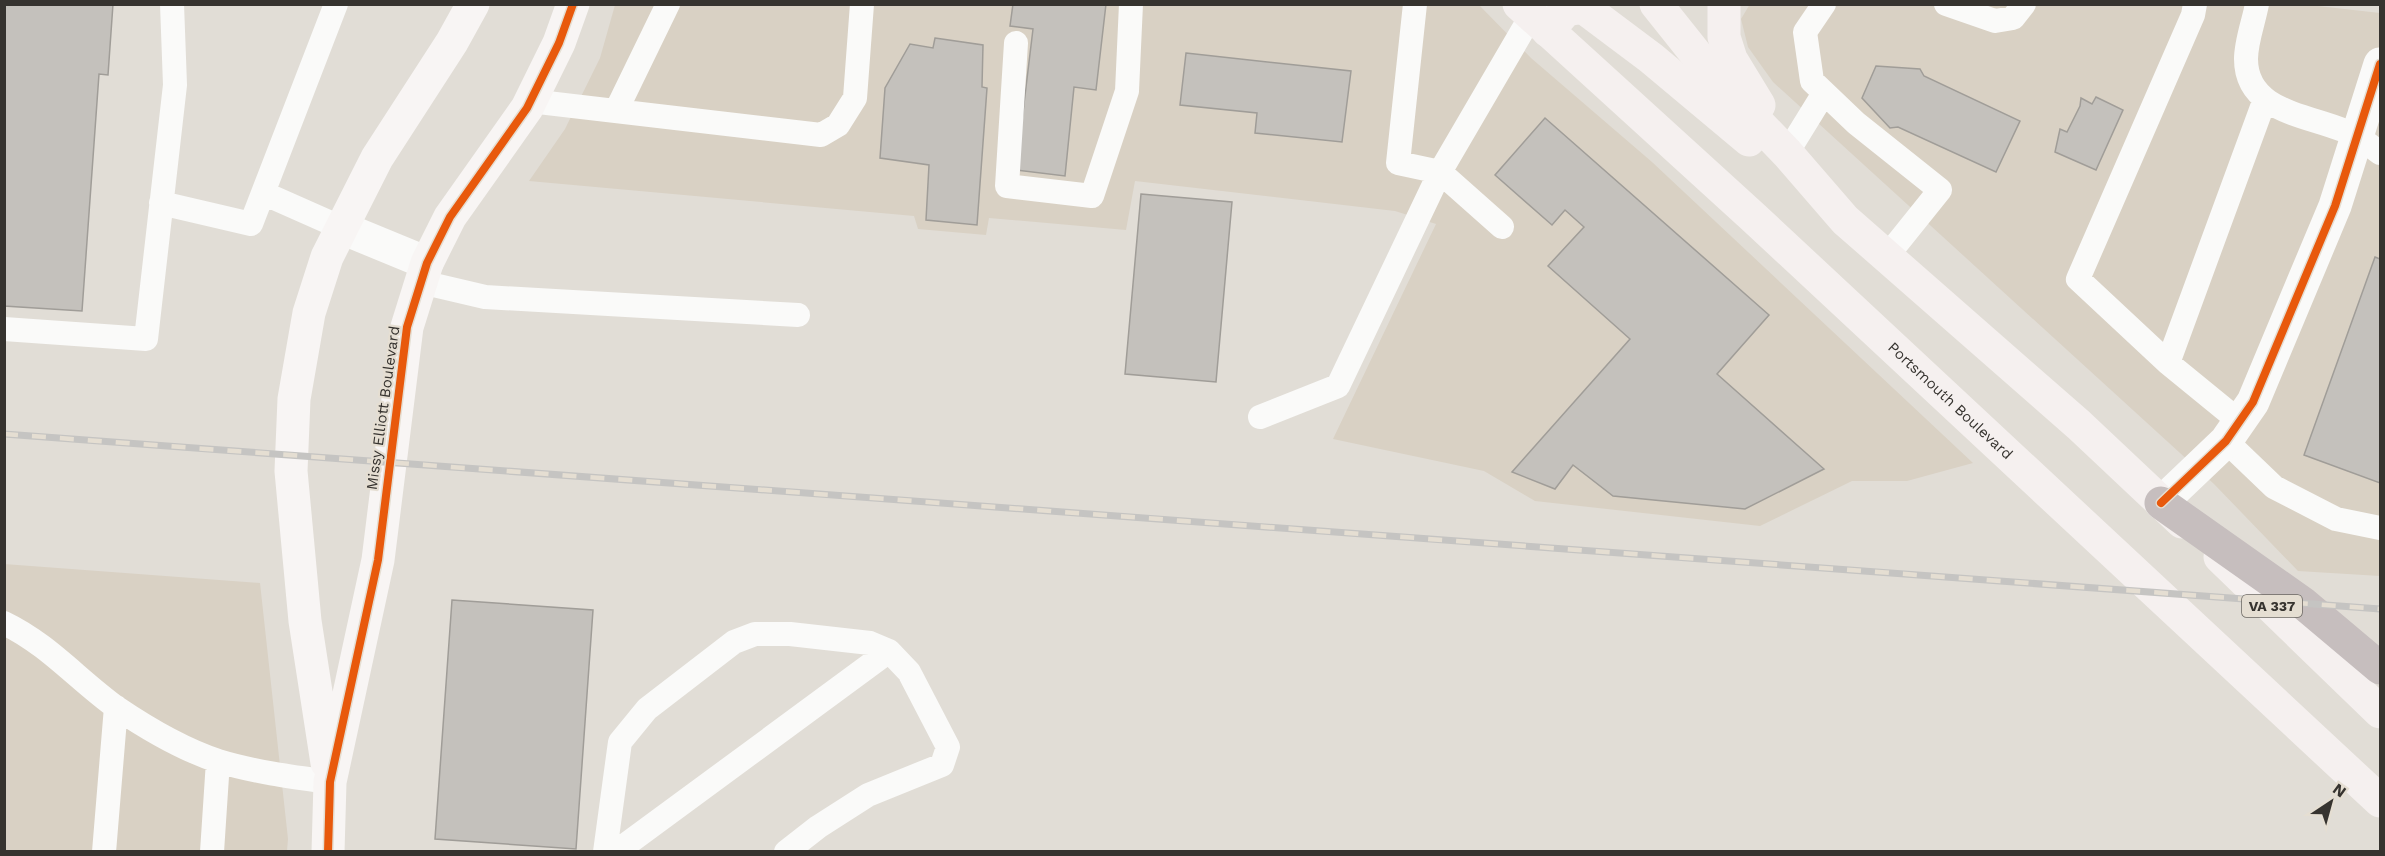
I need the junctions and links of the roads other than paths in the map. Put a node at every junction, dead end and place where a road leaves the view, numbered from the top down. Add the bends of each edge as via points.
1 (172, 4) edge
2 (336, 4) edge
3 (473, 4) edge
4 (573, 4) edge
5 (668, 4) edge
6 (862, 4) edge
7 (1131, 4) edge
8 (1415, 4) edge
9 (1656, 4) edge
10 (1724, 4) edge
11 (1824, 4) edge
12 (1946, 4) edge
13 (2024, 4) edge
14 (2195, 4) edge
15 (2257, 4) edge
16 (1534, 14) edge
17 (1016, 43) dead end
18 (2380, 64) edge
19 (1824, 93) junction
20 (2265, 99) junction
21 (530, 100) junction
22 (616, 111) junction
23 (2369, 145) edge
24 (1787, 153) junction
25 (1440, 172) junction
26 (263, 193) junction
27 (161, 203) junction
28 (1845, 220) junction
29 (1502, 227) dead end
30 (342, 228) junction
31 (1887, 256) junction
32 (424, 272) junction
33 (798, 315) dead end
34 (4, 329) edge
35 (2168, 363) junction
36 (1260, 417) dead end
37 (2232, 431) junction
38 (2162, 502) junction
39 (2380, 528) edge
40 (4, 623) edge
41 (889, 651) junction
42 (2380, 668) edge
43 (116, 707) junction
44 (2380, 712) edge
45 (218, 760) junction
46 (330, 782) junction
47 (2380, 801) edge
48 (104, 852) edge
49 (212, 852) edge
50 (328, 852) edge
51 (605, 852) edge
52 (616, 852) edge
53 (786, 852) edge

1 - 27 lane via 175,85
2 - 26 lane
3 - 30 street, Missy Elliott Boulevard via 377,158
4 - 21 street, Missy Elliott Boulevard via 559,44
5 - 22 lane
6 - 22 lane via 855,98 838,125 821,135
7 - 17 lane via 1127,91 1092,196 1007,186
8 - 25 lane via 1398,163
9 - 24 main road via 1715,78
10 - 24 main road via 1724,37 1731,58
11 - 19 lane via 1805,32 1812,81
12 - 13 lane via 1995,21 2013,18
14 - 35 lane via 2078,279
15 - 20 lane via 2246,57 2248,75
16 - 25 lane
16 - 28 main road via 1583,7 1593,13
16 - 47 main road, Portsmouth Boulevard
18 - 23 street
19 - 24 lane
19 - 31 lane via 1940,189
20 - 23 lane
20 - 35 lane
21 - 22 lane
21 - 32 street, Missy Elliott Boulevard via 450,217
23 - 37 street via 2335,206 2253,402
24 - 28 main road
25 - 29 lane
25 - 36 lane via 1338,386
26 - 27 lane via 251,224
26 - 30 lane
27 - 34 lane via 146,339
28 - 31 main road
30 - 32 street
30 - 46 street, Missy Elliott Boulevard via 327,257 309,313 294,399 291,454 305,621
31 - 38 main road
32 - 33 lane via 485,297
32 - 46 street, Missy Elliott Boulevard via 407,327 378,560
35 - 37 lane
37 - 38 street
37 - 39 lane via 2274,487 2336,519
38 - 42 highway via 2304,604
38 - 44 main road, VA 337
40 - 43 lane via 34,639
41 - 51 lane via 870,643 790,634 755,634 734,642 647,709 620,742
41 - 52 lane
41 - 53 lane via 909,672 948,747 942,765 868,795
43 - 45 lane via 165,738
43 - 48 lane
45 - 46 lane
45 - 49 lane
46 - 50 street, Missy Elliott Boulevard

